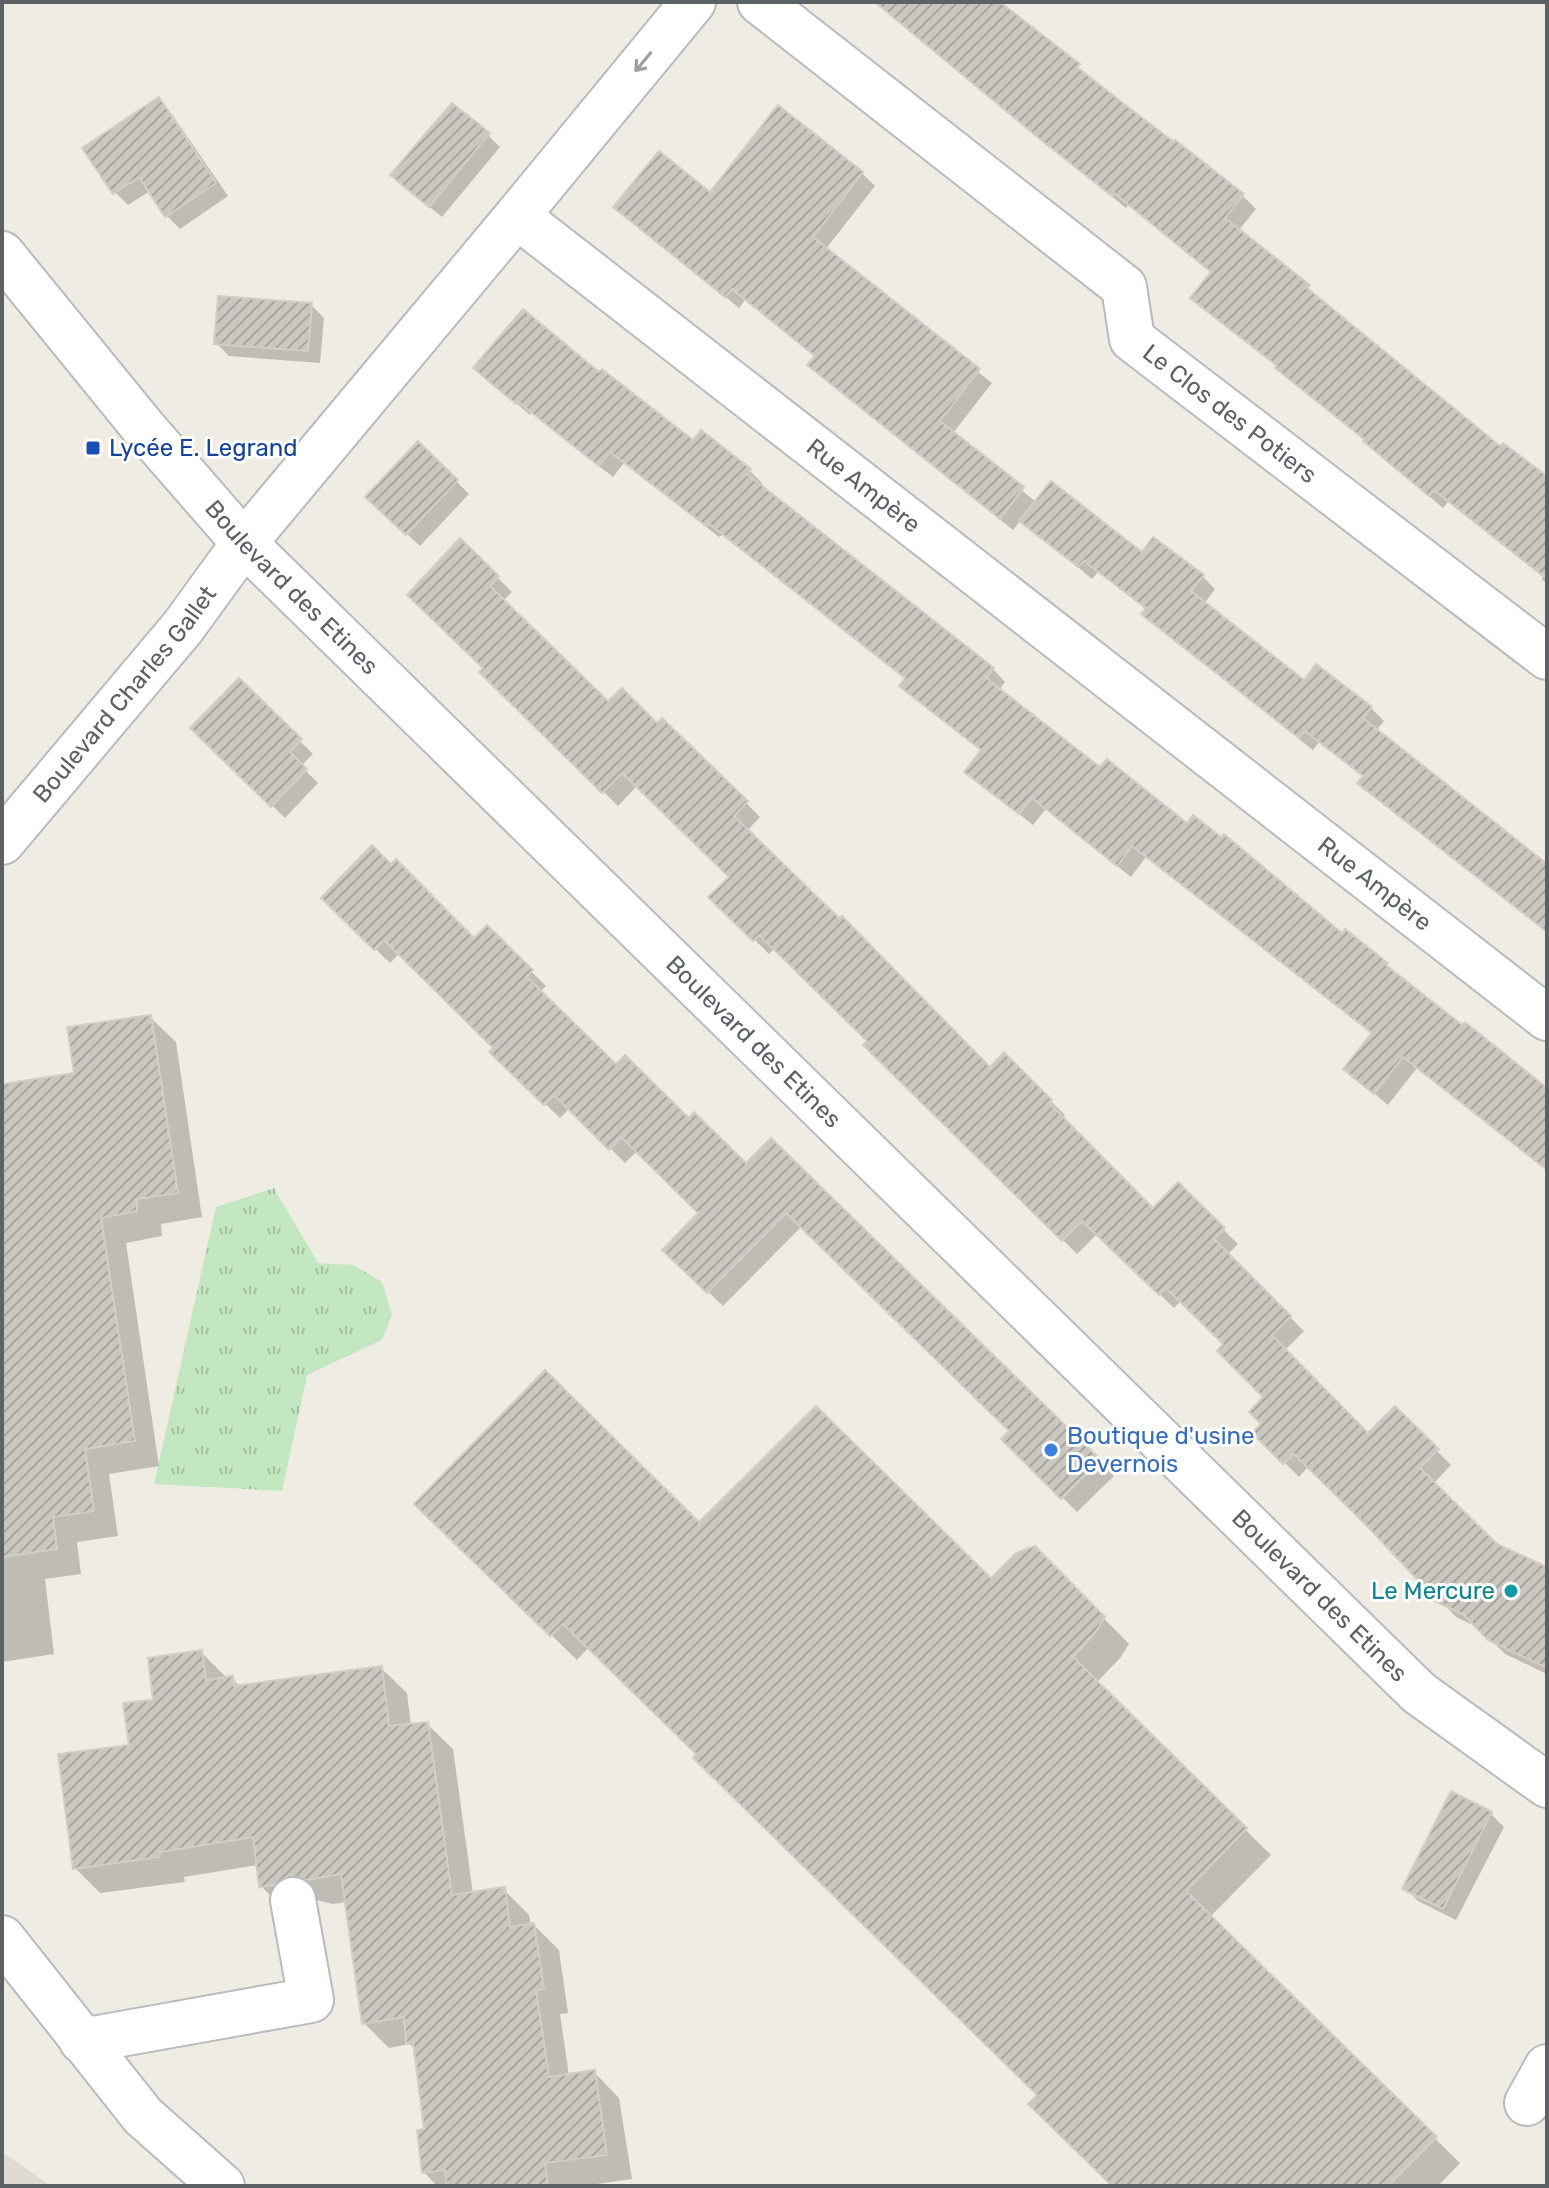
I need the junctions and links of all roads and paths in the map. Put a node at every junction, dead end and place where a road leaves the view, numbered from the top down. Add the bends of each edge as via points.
1 (693, 2) edge
2 (760, 2) edge
3 (517, 216) junction
4 (2, 254) edge
5 (244, 543) junction
6 (1547, 657) edge
7 (2, 842) edge
8 (1547, 1018) edge
9 (1547, 1785) edge
10 (293, 1900) dead end
11 (2, 1938) edge
12 (82, 2041) junction
13 (222, 2186) edge

1 -> 3 street
2 - 6 street, Le Clos des Potiers via 1124,287 1132,339
3 - 5 street
3 - 8 street, Rue Ampère
4 - 5 street, Boulevard des Etines
5 - 7 street, Boulevard Charles Gallet via 183,627
5 - 9 street, Boulevard des Etines via 1419,1693
10 - 12 street via 311,2000
11 - 12 street
12 - 13 street via 143,2116

